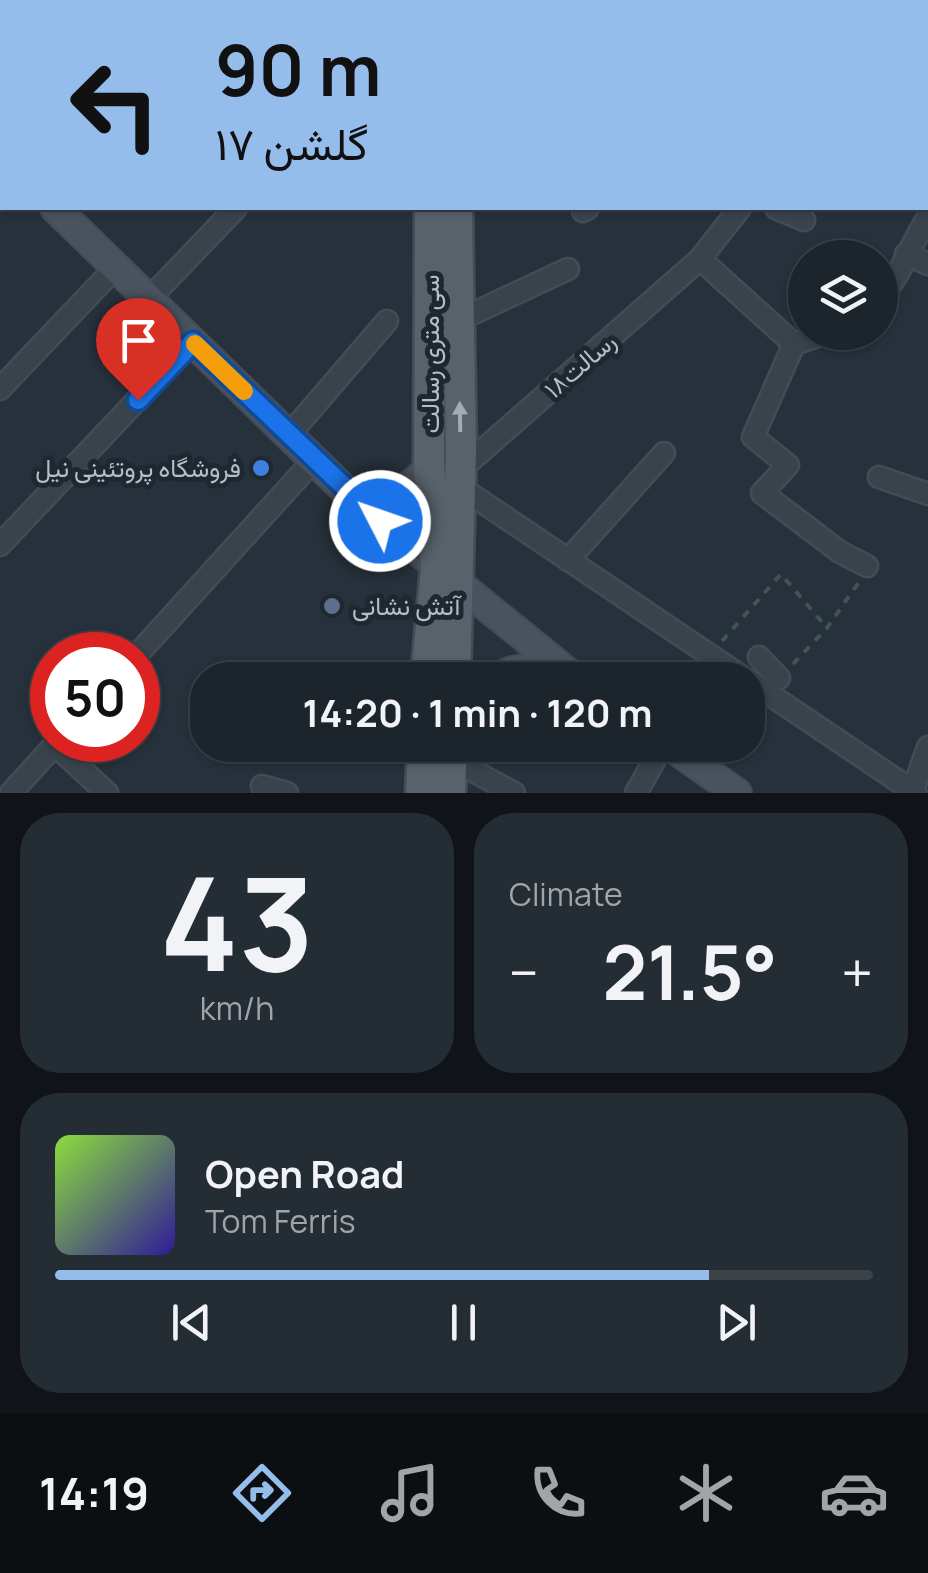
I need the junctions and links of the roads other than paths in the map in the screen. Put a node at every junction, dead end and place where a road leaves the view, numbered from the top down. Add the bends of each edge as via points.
1 (57, 210) edge
2 (234, 210) edge
3 (431, 210) edge
4 (456, 210) edge
5 (738, 210) edge
6 (781, 210) edge
7 (928, 217) edge
8 (804, 220) dead end
9 (906, 254) junction
10 (444, 255) junction
11 (700, 259) junction
12 (928, 264) edge
13 (116, 267) junction
14 (568, 269) dead end
15 (898, 274) edge
16 (148, 299) junction
17 (459, 320) junction
18 (387, 321) dead end
19 (788, 339) edge
20 (193, 342) junction
21 (791, 350) edge
22 (0, 389) edge
23 (289, 435) junction
24 (664, 453) dead end
25 (314, 460) junction
26 (429, 466) junction
27 (879, 477) dead end
28 (460, 478) junction
29 (928, 494) edge
30 (353, 498) junction
31 (0, 545) edge
32 (568, 560) junction
33 (867, 566) road end
34 (448, 576) junction
35 (157, 632) edge
36 (759, 656) dead end
37 (430, 662) edge
38 (454, 662) edge
39 (552, 662) edge
40 (720, 662) edge
41 (779, 678) road end
42 (765, 692) edge
43 (928, 747) edge
44 (39, 762) edge
45 (77, 762) edge
46 (422, 762) edge
47 (452, 762) edge
48 (467, 762) edge
49 (655, 762) edge
50 (691, 762) edge
51 (262, 786) dead end
52 (913, 792) edge
53 (11, 793) edge
54 (107, 793) edge
55 (287, 793) edge
56 (421, 793) edge
57 (450, 793) edge
58 (514, 793) edge
59 (636, 793) edge
60 (737, 793) edge

1 - 13 main road
2 - 16 street
3 - 10 main road, سی متری رسالت
4 - 10 main road, سی متری رسالت
5 - 11 street, رسالت۱۸
6 - 8 street
7 - 9 street
9 - 12 street
9 - 15 street
10 - 17 main road, سی متری رسالت
10 - 26 main road, سی متری رسالت
11 - 19 street
11 - 28 street, رسالت۱۸
13 - 16 main road
13 - 22 street
14 - 17 street
16 - 20 main road
28 -> 17 main road, سی متری رسالت
18 - 23 street
20 - 23 main road
20 - 31 street
21 - 33 street via 753,437 788,465 762,493
23 - 25 main road
24 - 32 street
25 - 30 main road
25 - 35 street
26 - 30 main road via 400,493
26 - 34 main road, سی متری رسالت
27 - 29 street
28 - 32 street
28 - 34 main road, سی متری رسالت
30 - 34 main road
32 - 40 street
34 - 37 main road, سی متری رسالت
34 - 38 main road, سی متری رسالت
34 - 39 main road
36 - 41 street
42 - 52 street
43 - 52 street
44 - 53 street
45 - 54 street
46 - 56 main road
47 - 57 main road
48 - 58 street
49 - 59 street
50 - 60 main road
51 - 55 street

